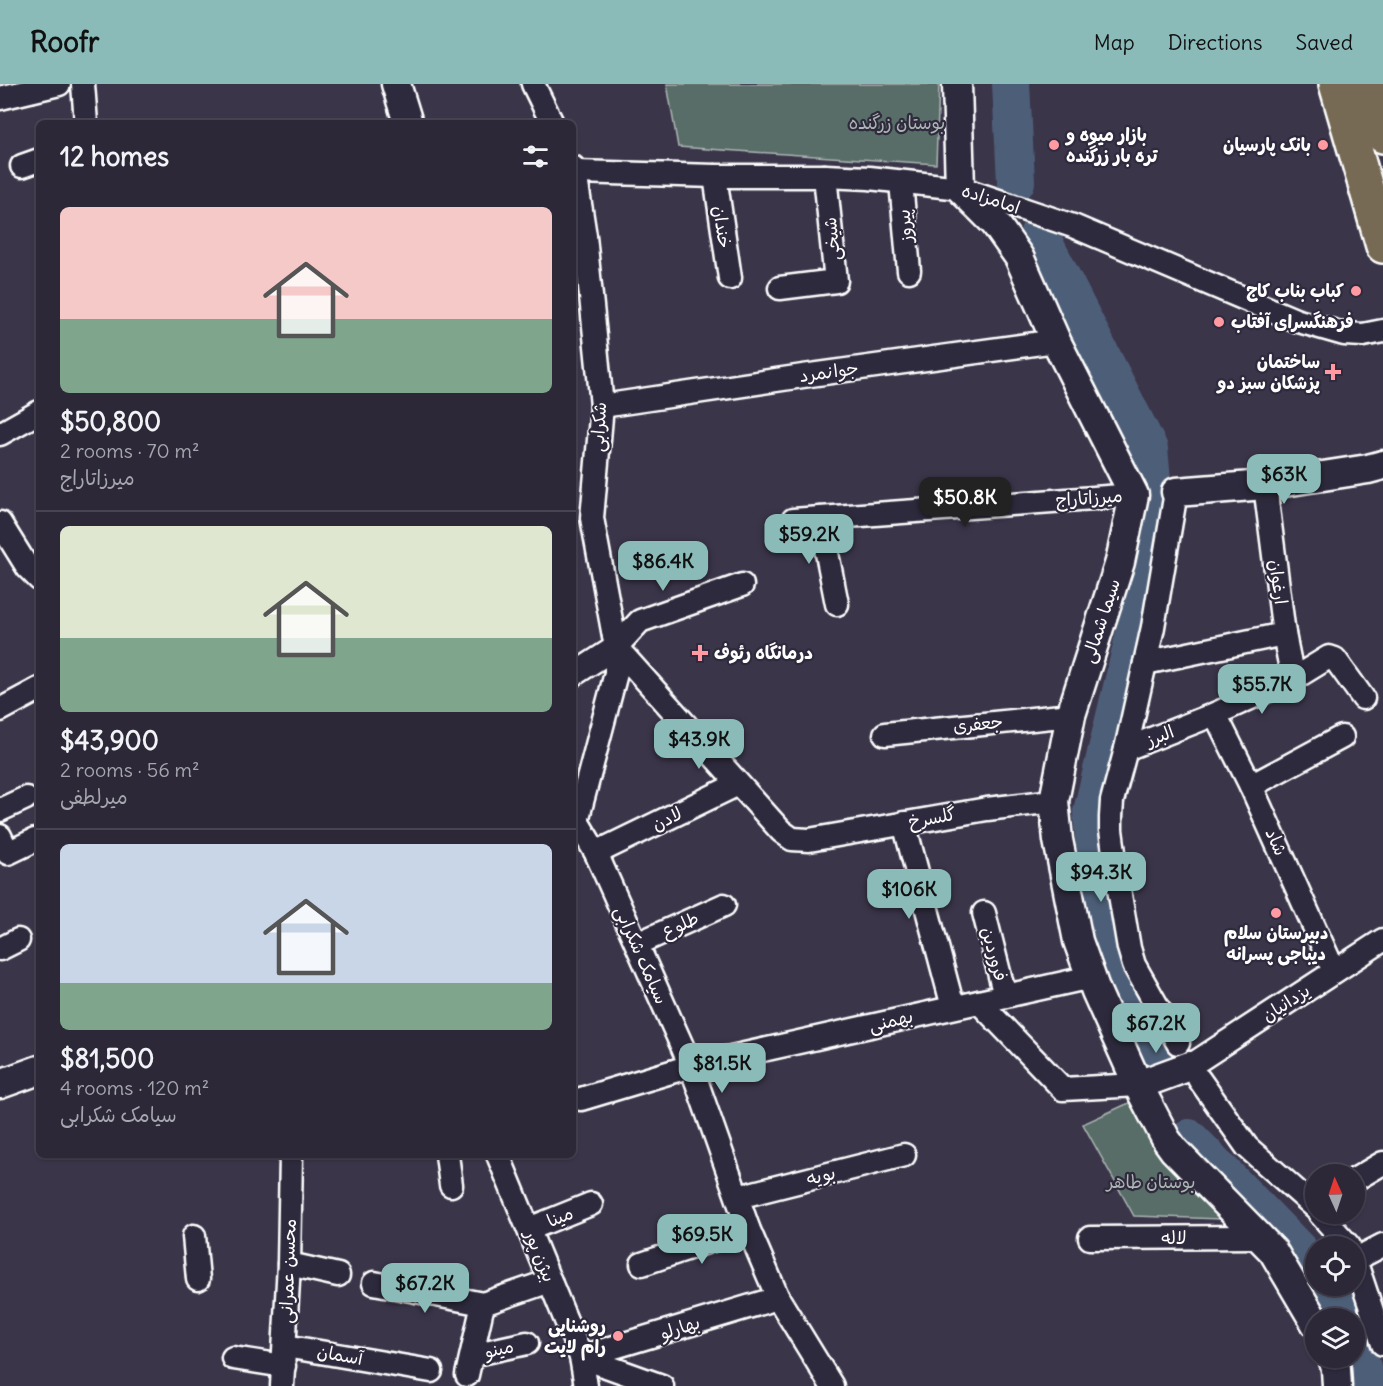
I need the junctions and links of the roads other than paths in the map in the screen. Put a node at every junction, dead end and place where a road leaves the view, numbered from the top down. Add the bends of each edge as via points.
1 (56, 84) edge
2 (83, 84) edge
3 (396, 84) edge
4 (533, 84) edge
5 (957, 84) edge
6 (1336, 84) edge
7 (1367, 84) edge
8 (0, 98) edge
9 (86, 120) edge
10 (407, 120) edge
11 (551, 120) edge
12 (1383, 136) edge
13 (576, 169) edge
14 (715, 176) junction
15 (825, 176) junction
16 (576, 181) edge
17 (902, 182) junction
18 (960, 188) junction
19 (1383, 246) edge
20 (909, 271) dead end
21 (730, 278) dead end
22 (780, 288) dead end
23 (1383, 331) edge
24 (1056, 341) junction
25 (602, 406) junction
26 (36, 414) edge
27 (0, 434) edge
28 (1383, 465) edge
29 (1265, 485) junction
30 (1176, 492) joint
31 (1134, 495) junction
32 (582, 515) edge
33 (820, 518) junction
34 (793, 520) dead end
35 (0, 523) edge
36 (35, 569) edge
37 (742, 585) dead end
38 (837, 604) dead end
39 (1284, 634) junction
40 (616, 647) junction
41 (1145, 663) junction
42 (576, 673) edge
43 (1293, 679) junction
44 (36, 691) edge
45 (1363, 698) dead end
46 (0, 710) edge
47 (1215, 714) junction
48 (1071, 715) junction
49 (885, 734) dead end
50 (1342, 737) dead end
51 (1126, 749) junction
52 (738, 784) junction
53 (1251, 786) junction
54 (26, 798) dead end
55 (1054, 801) junction
56 (0, 810) edge
57 (576, 821) edge
58 (904, 823) junction
59 (576, 826) edge
60 (0, 836) edge
61 (35, 840) dead end
62 (596, 854) junction
63 (724, 905) dead end
64 (984, 913) dead end
65 (1383, 940) edge
66 (637, 944) junction
67 (1334, 971) junction
68 (1091, 977) junction
69 (1005, 996) junction
70 (979, 1002) junction
71 (953, 1007) junction
72 (1189, 1062) junction
73 (691, 1066) junction
74 (36, 1071) edge
75 (0, 1084) edge
76 (1138, 1085) junction
77 (581, 1099) dead end
78 (904, 1155) dead end
79 (291, 1158) edge
80 (447, 1158) edge
81 (499, 1158) edge
82 (1383, 1163) edge
83 (1365, 1174) edge
84 (451, 1185) dead end
85 (738, 1197) junction
86 (1305, 1197) edge
87 (591, 1204) dead end
88 (1329, 1224) edge
89 (748, 1228) junction
90 (529, 1229) junction
91 (194, 1236) dead end
92 (1339, 1236) edge
93 (1258, 1237) junction
94 (1090, 1238) dead end
95 (1383, 1245) edge
96 (1365, 1250) edge
97 (290, 1264) junction
98 (642, 1264) dead end
99 (338, 1275) dead end
100 (198, 1279) dead end
101 (550, 1281) junction
102 (374, 1283) dead end
103 (1365, 1290) edge
104 (778, 1298) junction
105 (483, 1304) junction
106 (1307, 1308) edge
107 (527, 1342) dead end
108 (1383, 1344) edge
109 (581, 1357) junction
110 (233, 1358) dead end
111 (284, 1366) edge
112 (1336, 1368) edge
113 (431, 1371) dead end
114 (586, 1386) edge
115 (662, 1386) edge
116 (832, 1386) edge
117 (1337, 1386) edge

1 - 8 street
2 - 9 street
3 - 10 street
4 - 11 street
5 - 18 street
6 - 19 main road
7 - 12 main road
13 - 14 street, امامزاده
14 - 15 street, امامزاده
14 - 21 street, خندان
15 - 17 street, امامزاده
15 - 22 street, شیخی via 836,282
16 - 25 street, شکرابی
17 - 18 street, امامزاده
17 - 20 street, پیروز
18 - 23 street, امامزاده via 1073,226 1295,320 1344,334
18 - 24 street via 995,224 1019,257
24 - 25 street, جوانمرد
24 - 31 street
25 - 32 street, شکرابی
26 - 27 street
28 - 29 street
29 - 30 street
29 - 39 street, ارغوان
30 - 41 street
31 - 33 street, میرزاتاراج
31 - 48 street, سیما شمالی via 1120,562
32 - 40 street, شکرابی
33 - 34 street, میرزاتاراج
33 - 38 street
35 - 36 street
37 - 40 street via 640,621
39 - 41 street
39 - 43 street, ارغوان
40 - 42 street
40 - 52 street
40 - 57 street, شکرابی via 616,673
41 - 51 street
43 - 45 street, البرز via 1332,657
43 - 47 street, البرز
44 - 46 street
47 - 51 street, البرز
47 - 53 street, شاد
48 - 49 street, جعفری
48 - 55 street, سیما شمالی
50 - 53 street
51 - 72 street via 1112,801 1111,823 1129,948 1134,965
52 - 58 street, گلسرخ via 792,839 809,840
52 - 62 street, لادن
53 - 67 street, شاد
54 - 56 street
55 - 58 street, گلسرخ
55 - 68 street, سیما شمالی via 1078,941
58 - 71 street
59 - 62 street, سیامک شکرابی
60 - 61 street via 8,853
62 - 66 street, سیامک شکرابی
63 - 66 street, طلوع
64 - 69 street, فروردین
65 - 67 street, یزدانیان
66 - 73 street, سیامک شکرابی
67 - 72 street, یزدانیان
68 - 69 street, بهمنی
68 - 76 street, سیما شمالی
69 - 70 street, بهمنی
70 - 71 street, بهمنی
70 - 76 street via 1063,1089
71 - 73 street, بهمنی
72 - 76 street
72 - 86 street via 1248,1147
73 - 77 street, بهمنی
73 - 85 street, سیامک شکرابی
74 - 75 street
76 - 93 street, سیما شمالی via 1174,1150
78 - 85 street, بویه
79 - 97 street, محسن عمرانی
80 - 84 street
81 - 90 street, بیژن پور
82 - 83 street
85 - 89 street, سیامک شکرابی
87 - 90 street, مینا
88 - 92 street
89 - 98 street
89 - 104 street, سیامک شکرابی
90 - 101 street, بیژن پور
91 - 100 street
93 - 94 street, لاله
93 - 106 street, سیما شمالی via 1273,1251
95 - 96 street
97 - 99 street
97 - 111 street, محسن عمرانی
101 - 105 street
101 - 109 street, بیژن پور
102 - 105 street
103 - 108 street
104 - 109 street, بهارلو
104 - 116 street, سیامک شکرابی
105 - 107 street, مینو via 470,1365
109 - 114 street, بیژن پور
109 - 115 street
110 - 111 street, آسمان
111 - 113 street, آسمان
112 - 117 street

